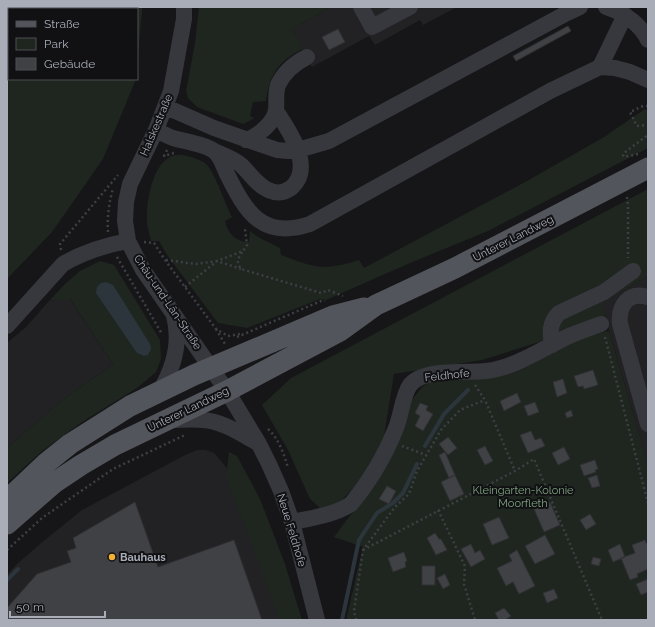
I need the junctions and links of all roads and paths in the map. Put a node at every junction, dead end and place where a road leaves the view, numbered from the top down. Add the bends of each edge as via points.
1 (184, 7) edge
2 (361, 7) edge
3 (410, 7) edge
4 (580, 7) edge
5 (606, 7) edge
6 (625, 15) junction
7 (648, 40) edge
8 (307, 57) dead end
9 (600, 67) junction
10 (648, 80) edge
11 (648, 106) edge
12 (166, 107) junction
13 (276, 111) junction
14 (648, 125) edge
15 (156, 130) junction
16 (648, 135) edge
17 (246, 140) junction
18 (176, 145) junction
19 (298, 150) junction
20 (214, 151) junction
21 (645, 160) edge
22 (118, 175) dead end
23 (628, 179) junction
24 (242, 225) dead end
25 (128, 241) junction
26 (111, 244) junction
27 (243, 251) junction
28 (165, 260) junction
29 (217, 261) junction
30 (63, 264) junction
31 (241, 269) junction
32 (633, 271) joint
33 (185, 287) junction
34 (344, 296) dead end
35 (648, 297) edge
36 (376, 305) junction
37 (173, 312) junction
38 (601, 324) joint
39 (7, 326) edge
40 (244, 334) dead end
41 (552, 345) junction
42 (176, 350) junction
43 (212, 368) junction
44 (472, 372) junction
45 (160, 391) junction
46 (227, 391) junction
47 (485, 400) junction
48 (165, 421) junction
49 (265, 424) dead end
50 (648, 424) edge
51 (272, 432) dead end
52 (192, 433) dead end
53 (390, 442) junction
54 (259, 444) junction
55 (115, 445) junction
56 (426, 455) junction
57 (515, 471) junction
58 (7, 500) edge
59 (648, 503) edge
60 (438, 510) junction
61 (292, 522) junction
62 (7, 524) edge
63 (7, 550) edge
64 (362, 550) junction
65 (316, 620) edge
66 (356, 620) edge
67 (475, 620) edge
68 (602, 620) edge

1 - 12 street, Halskestraße via 184,19
2 - 3 street via 372,28
4 - 19 street via 329,140
5 - 6 street
6 - 7 street via 638,25
6 - 9 street
8 - 13 street via 292,66 280,81 276,93
9 - 10 street via 630,72
9 - 20 street via 550,91 310,224 300,227 273,227 253,216 236,193
11 - 14 path via 630,112 637,126
12 - 15 street, Halskestraße
12 - 17 street
13 - 17 street via 264,130 254,138
13 - 19 street
15 - 18 street
15 - 25 street, Halskestraße via 130,184 125,221
16 - 21 path via 623,155
17 - 19 street via 277,150
18 - 18 path via 164,156
18 - 20 street via 190,142
19 - 20 street via 301,167 299,177 287,191 280,192 265,189 234,160
21 - 23 main road, Unterer Landweg
22 - 30 path via 60,244
23 - 32 path via 628,259
23 - 36 main road, Unterer Landweg via 455,268
24 - 27 path via 246,229 248,245
25 - 26 street
25 - 28 path via 154,243
25 - 37 street, Châu-und-Lân-Straße via 143,270
26 - 30 street
26 - 42 path via 121,266 166,342
27 - 29 path
27 - 31 path via 238,259
28 - 29 path via 196,264
28 - 33 path
29 - 31 path
29 - 33 path
30 - 39 street
31 - 34 path via 321,293 328,290
32 - 41 street via 604,292 554,317 550,328
33 - 40 path via 216,329 228,336
35 - 50 street via 641,295 629,298 622,306 619,317
36 - 43 main road, Unterer Landweg via 333,316
36 - 46 main road, Unterer Landweg via 340,331
37 - 42 street
37 - 43 street, Châu-und-Lân-Straße
38 - 41 street, Feldhofe
38 - 59 path
41 - 44 street, Feldhofe via 503,367
42 - 45 street via 171,370
43 - 45 main road, Unterer Landweg
43 - 46 street, Châu-und-Lân-Straße
43 - 55 main road via 183,396
44 - 47 path via 474,384
44 - 53 street, Feldhofe via 431,374 415,380 407,389
45 - 58 main road, Unterer Landweg via 130,406 70,444
46 - 48 main road, Unterer Landweg
46 - 54 street, Neue Feldhofe
47 - 56 path via 460,410 441,430
47 - 57 path
48 - 54 street via 214,422
48 - 55 main road, Unterer Landweg
49 - 51 path
52 - 63 path via 180,436 113,470 42,518
53 - 56 path
53 - 61 street, Feldhofe via 376,470 351,504 324,515
54 - 61 street, Neue Feldhofe
55 - 62 main road, Unterer Landweg via 54,483
56 - 64 path via 409,494 395,507
57 - 60 path
57 - 68 path via 534,459
60 - 64 path
60 - 67 path via 465,566 464,584
61 - 65 street, Neue Feldhofe
64 - 66 path via 354,611

